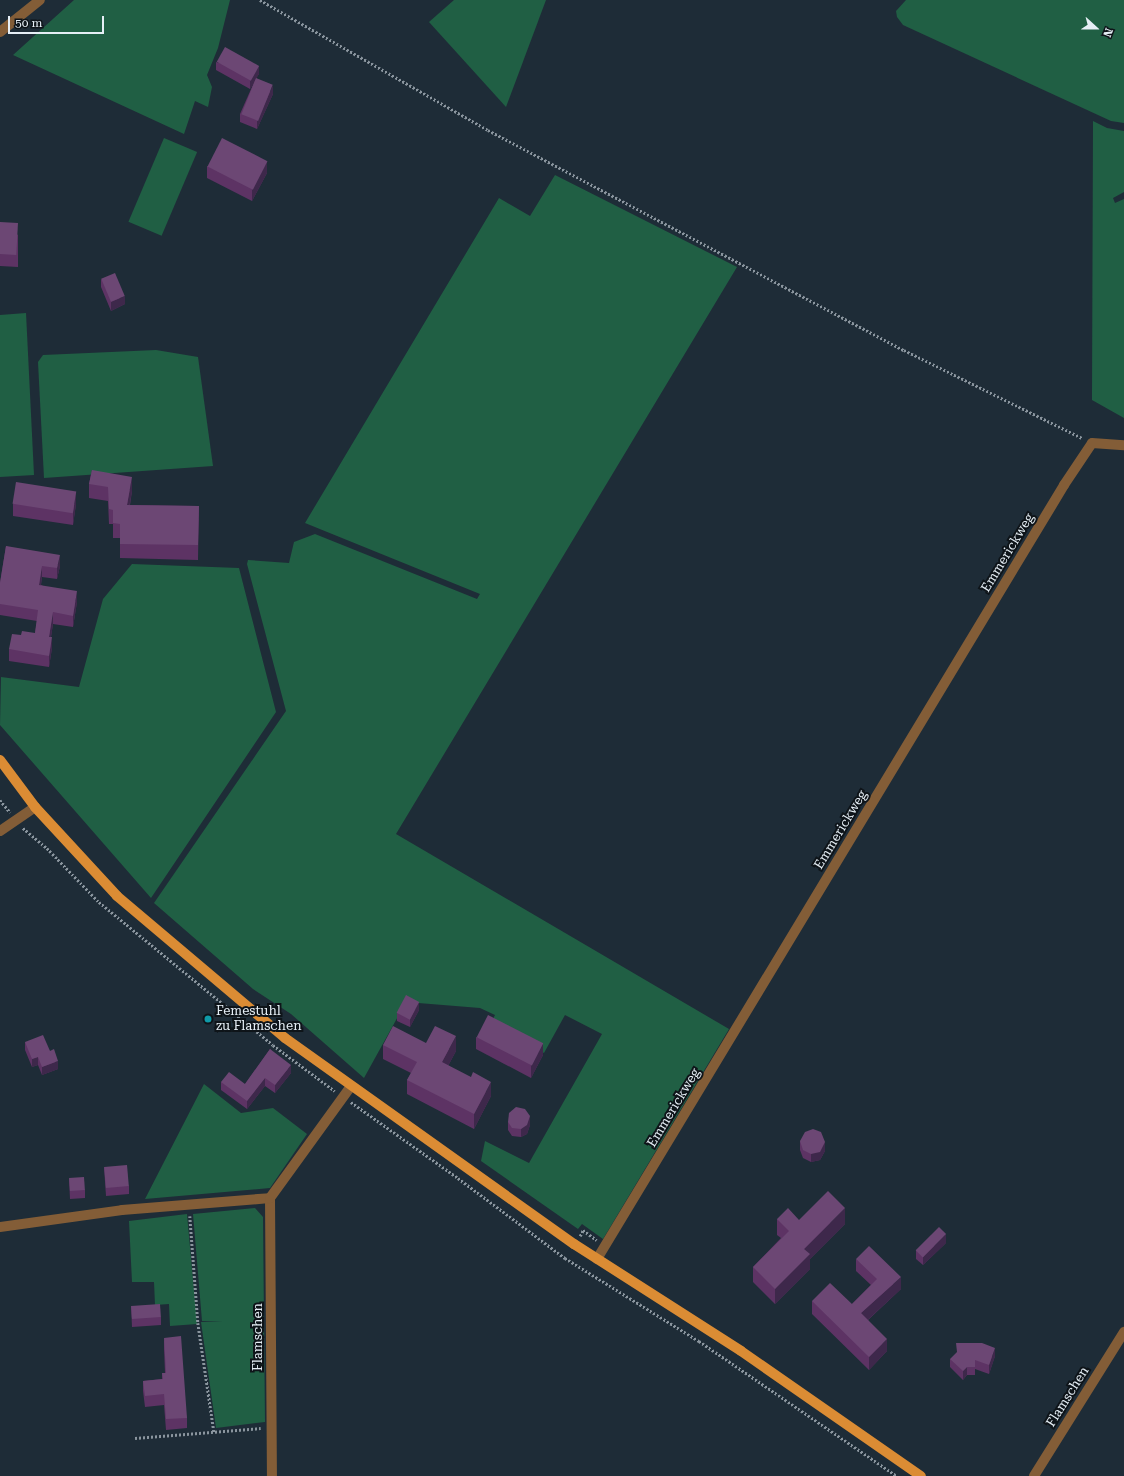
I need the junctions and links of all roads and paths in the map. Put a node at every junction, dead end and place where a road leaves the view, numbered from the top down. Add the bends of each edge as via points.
1 (40, 0) edge
2 (260, 0) edge
3 (0, 32) edge
4 (1092, 443) junction
5 (1124, 445) edge
6 (0, 760) edge
7 (35, 807) junction
8 (0, 831) edge
9 (350, 1086) junction
10 (270, 1198) junction
11 (190, 1216) dead end
12 (0, 1227) edge
13 (597, 1260) junction
14 (1124, 1332) edge
15 (271, 1428) junction
16 (214, 1432) junction
17 (135, 1438) dead end
18 (272, 1476) edge
19 (921, 1476) edge
20 (1034, 1476) edge

1 - 3 street
2 - 4 path via 502,138 904,350
4 - 5 street
4 - 13 street, Emmerickweg via 1064,485
6 - 7 main road
7 - 8 street
7 - 9 main road via 117,896 229,993
9 - 10 street
9 - 13 main road
10 - 12 street via 122,1210
10 - 15 street, Flamschen
11 - 16 path via 198,1323
13 - 19 main road via 741,1351
14 - 20 street, Flamschen
15 - 16 path
15 - 18 street, Flamschen
16 - 17 path

